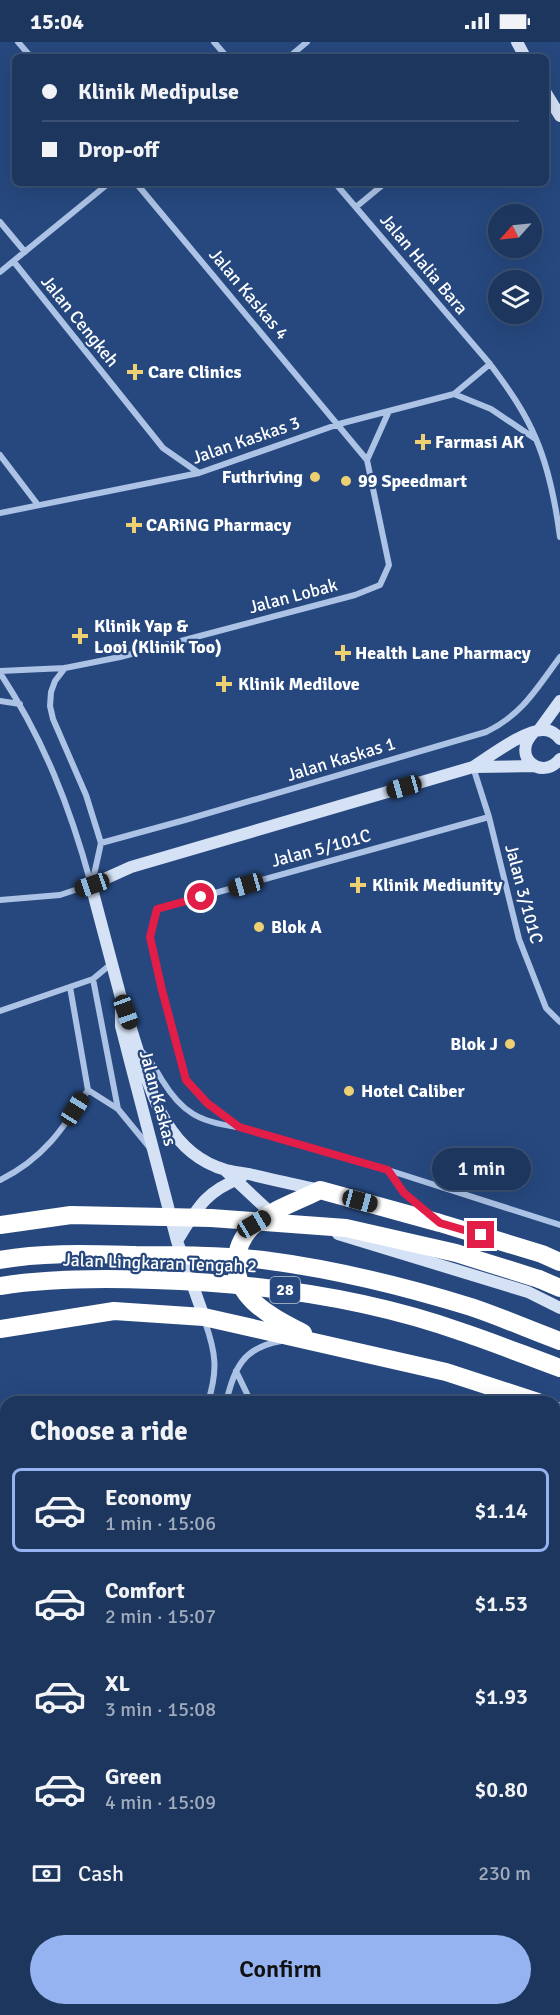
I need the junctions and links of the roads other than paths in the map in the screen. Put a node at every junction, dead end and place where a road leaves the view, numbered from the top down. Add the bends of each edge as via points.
1 (18, 42) edge
2 (214, 42) edge
3 (307, 42) edge
4 (28, 54) edge
5 (224, 54) edge
6 (293, 54) edge
7 (549, 98) edge
8 (560, 116) edge
9 (105, 186) edge
10 (139, 186) edge
11 (338, 186) edge
12 (381, 186) edge
13 (356, 207) junction
14 (0, 222) edge
15 (25, 252) junction
16 (14, 262) junction
17 (0, 272) edge
18 (490, 364) junction
19 (454, 394) junction
20 (389, 411) junction
21 (339, 424) junction
22 (537, 440) junction
23 (0, 455) edge
24 (368, 460) junction
25 (200, 473) junction
26 (38, 506) junction
27 (0, 513) edge
28 (560, 537) edge
29 (560, 657) edge
30 (65, 668) junction
31 (0, 672) edge
32 (0, 701) edge
33 (560, 701) edge
34 (20, 704) junction
35 (536, 732) junction
36 (560, 737) edge
37 (558, 764) edge
38 (536, 766) junction
39 (473, 767) junction
40 (489, 817) junction
41 (101, 843) junction
42 (92, 885) junction
43 (0, 900) edge
44 (113, 963) junction
45 (93, 979) junction
46 (70, 987) junction
47 (121, 998) junction
48 (0, 1011) edge
49 (560, 1022) edge
50 (138, 1048) junction
51 (88, 1090) junction
52 (118, 1109) junction
53 (239, 1127) junction
54 (154, 1154) junction
55 (225, 1170) junction
56 (388, 1170) junction
57 (251, 1175) junction
58 (0, 1180) edge
59 (236, 1180) junction
60 (320, 1190) junction
61 (272, 1214) junction
62 (440, 1223) junction
63 (0, 1225) edge
64 (560, 1225) edge
65 (177, 1241) junction
66 (0, 1260) edge
67 (560, 1262) edge
68 (0, 1286) edge
69 (560, 1288) edge
70 (560, 1308) edge
71 (204, 1317) junction
72 (0, 1329) edge
73 (296, 1338) junction
74 (560, 1341) edge
75 (320, 1343) junction
76 (560, 1368) edge
77 (235, 1370) junction
78 (210, 1396) edge
79 (228, 1396) edge
80 (248, 1396) edge
81 (520, 1396) edge

1 - 4 street
2 - 5 street
3 - 6 street
7 - 8 street
9 - 15 street
10 - 21 street, Jalan Kaskas 4
11 - 13 street, Jalan Halia Bara
12 - 13 street
13 - 18 street, Jalan Halia Bara
14 - 15 street
15 - 16 street
16 - 17 street
16 - 25 street, Jalan Cengkeh via 163,448
18 - 19 street, Jalan Kaskas 3
18 - 22 street via 512,393
19 - 20 street, Jalan Kaskas 3
19 - 22 street via 490,409
20 - 21 street, Jalan Kaskas 3
20 - 24 street
21 - 24 street
21 - 25 street, Jalan Kaskas 3
22 - 28 street via 556,506
23 - 26 street
24 - 30 street, Jalan Lobak via 389,565 380,585 355,596
25 - 26 street, Jalan Kaskas 3
26 - 27 street, Jalan Kaskas 3
29 - 41 street, Jalan Kaskas 1 via 518,711 486,732
30 - 31 street, Jalan Lobak
30 - 41 street, Jalan Kaskas via 51,692 52,712
31 - 34 street, Jalan Kaskas
32 - 34 street
33 - 35 street
34 - 42 street, Jalan Kaskas via 52,766
35 - 36 street via 550,731
35 - 38 street via 525,744 525,751
35 - 39 street via 519,738
37 - 38 street via 548,768
38 - 39 street
39 - 40 street, Jalan 3/101C
39 - 42 street via 131,867
40 - 49 street, Jalan 3/101C via 519,939 546,1008
40 - 53 street, Jalan 5/101C via 157,909 150,937 186,1080 207,1103
41 - 42 street, Jalan Kaskas
42 - 43 street via 60,896
42 - 44 street, Jalan Kaskas
44 - 45 street
44 - 47 street, Jalan Kaskas
45 - 46 street
45 - 52 street
46 - 48 street
46 - 51 street
47 - 50 street
47 - 54 street, Jalan Kaskas via 122,1026
50 - 53 street, Jalan 5/101C via 149,1057 186,1111 216,1124
50 - 55 street via 152,1094 172,1132 191,1152
51 - 52 street
51 - 58 street via 41,1154
52 - 54 street
53 - 56 street, Jalan 5/101C
54 - 65 street, Jalan Kaskas
55 - 57 street
55 - 59 street
56 - 62 street via 404,1193
56 - 64 street, Jalan 5/101C
57 - 59 street
57 - 60 street
59 - 61 street
59 - 65 street via 207,1196
60 - 61 highway
60 - 62 highway
61 - 70 street via 528,1292
61 - 75 highway via 254,1224 240,1244 235,1264 240,1282 253,1302 270,1316
62 - 67 highway
63 - 69 highway, bridge via 72,1215 211,1218 346,1228 456,1253
65 - 71 street, Jalan Kaskas
66 - 74 highway, Jalan Lingkaran Tengah 2 / 28, bridge via 89,1254 262,1260 400,1287 472,1308
68 - 76 highway, Jalan Lingkaran Tengah 2 / 28, bridge via 91,1278 268,1287 380,1308 460,1331
71 - 72 highway via 114,1311
71 - 73 highway
71 - 78 street via 213,1344 216,1375
73 - 75 highway
73 - 77 street via 254,1350 243,1357
75 - 81 highway via 446,1372
77 - 79 street
77 - 80 street

